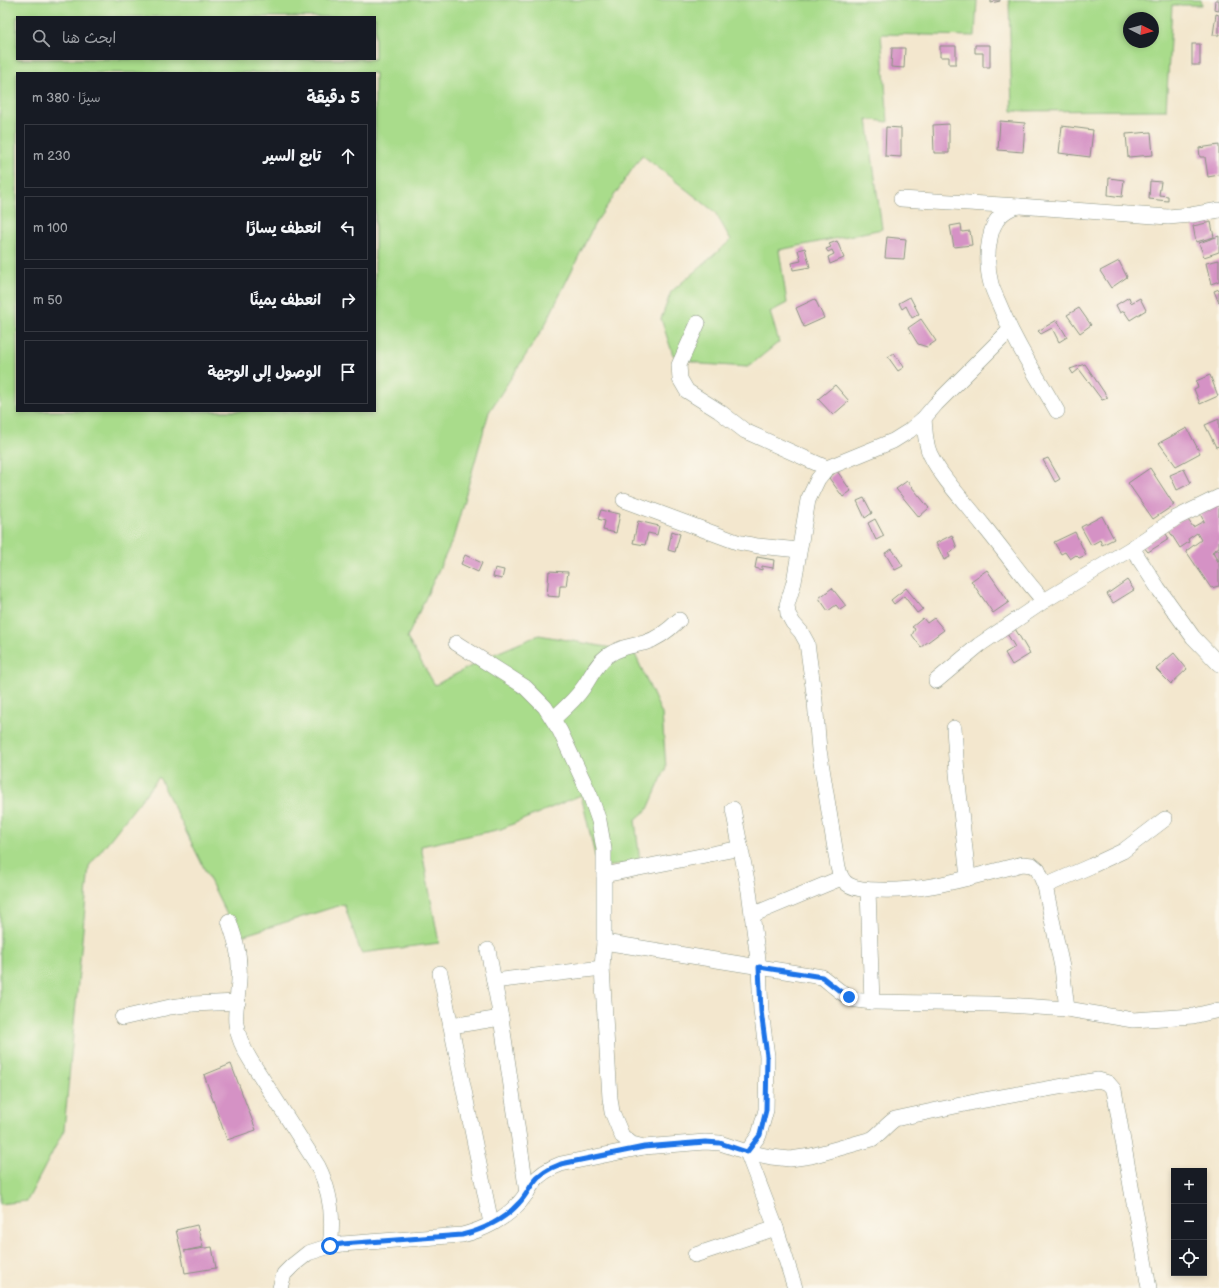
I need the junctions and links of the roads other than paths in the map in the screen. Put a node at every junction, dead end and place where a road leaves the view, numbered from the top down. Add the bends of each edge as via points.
1 (901, 199) dead end
2 (1019, 206) junction
3 (1219, 210) edge
4 (698, 323) dead end
5 (1010, 330) junction
6 (1057, 411) dead end
7 (924, 418) junction
8 (827, 468) junction
9 (1219, 497) edge
10 (624, 500) dead end
11 (1132, 548) junction
12 (799, 550) junction
13 (1044, 601) junction
14 (679, 620) dead end
15 (456, 643) dead end
16 (1219, 664) edge
17 (936, 681) dead end
18 (553, 719) junction
19 (954, 728) dead end
20 (733, 809) dead end
21 (1165, 819) dead end
22 (741, 848) junction
23 (604, 875) junction
24 (841, 878) junction
25 (968, 878) junction
26 (1044, 886) junction
27 (868, 890) junction
28 (752, 915) junction
29 (229, 921) dead end
30 (604, 942) junction
31 (488, 950) dead end
32 (759, 967) junction
33 (602, 968) junction
34 (440, 973) dead end
35 (494, 981) junction
36 (238, 1002) junction
37 (872, 1002) junction
38 (1067, 1009) junction
39 (1219, 1010) edge
40 (122, 1018) dead end
41 (501, 1018) junction
42 (451, 1026) junction
43 (644, 1147) junction
44 (747, 1152) junction
45 (527, 1193) junction
46 (491, 1223) junction
47 (776, 1228) junction
48 (330, 1246) junction
49 (695, 1255) dead end
50 (280, 1288) edge
51 (795, 1288) edge
52 (1149, 1288) edge

1 - 2 street
2 - 3 street via 1168,217
2 - 5 street via 1006,211 996,221 989,246 988,265 992,285
4 - 8 street via 679,365 680,379 687,391 745,431
5 - 6 street
5 - 7 street
7 - 8 street via 893,441
7 - 13 street via 929,453 938,469
8 - 12 street via 818,478 808,500
9 - 11 street via 1176,518
10 - 12 street via 737,542
11 - 13 street
11 - 16 street via 1193,637
12 - 24 street via 787,605 788,614 807,643 820,750
13 - 17 street via 980,645
14 - 18 street via 654,639 621,648 607,656 594,668 575,698
15 - 18 street via 525,687
18 - 23 street via 596,808 604,849
19 - 25 street
20 - 22 street
21 - 26 street via 1123,851
22 - 23 street
22 - 28 street
23 - 30 street
24 - 27 street via 856,888
24 - 28 street
25 - 26 street via 1023,864 1032,865 1038,870
25 - 27 street via 910,889
26 - 38 street via 1062,967
27 - 37 street
28 - 32 street
29 - 36 street via 239,959
30 - 32 street
30 - 33 street
31 - 35 street
32 - 37 street via 822,977 849,997
32 - 44 street via 767,1056 766,1110 760,1135
33 - 35 street
33 - 43 street via 612,1112 622,1136 632,1144
34 - 42 street
35 - 41 street
36 - 40 street via 170,1007
36 - 48 street via 236,1024 244,1049 323,1176 332,1209
37 - 38 street via 991,1004
38 - 39 street via 1133,1020 1193,1016
41 - 42 street
41 - 45 street
42 - 46 street
43 - 44 street via 705,1142 720,1143
43 - 45 street via 550,1168 540,1174
44 - 47 street
44 - 52 street via 790,1159 812,1156 872,1139 895,1119 1098,1080 1108,1083 1114,1090
45 - 46 street via 512,1211
46 - 48 street via 462,1235
47 - 49 street
47 - 51 street
48 - 50 street via 308,1253 293,1265 284,1274

